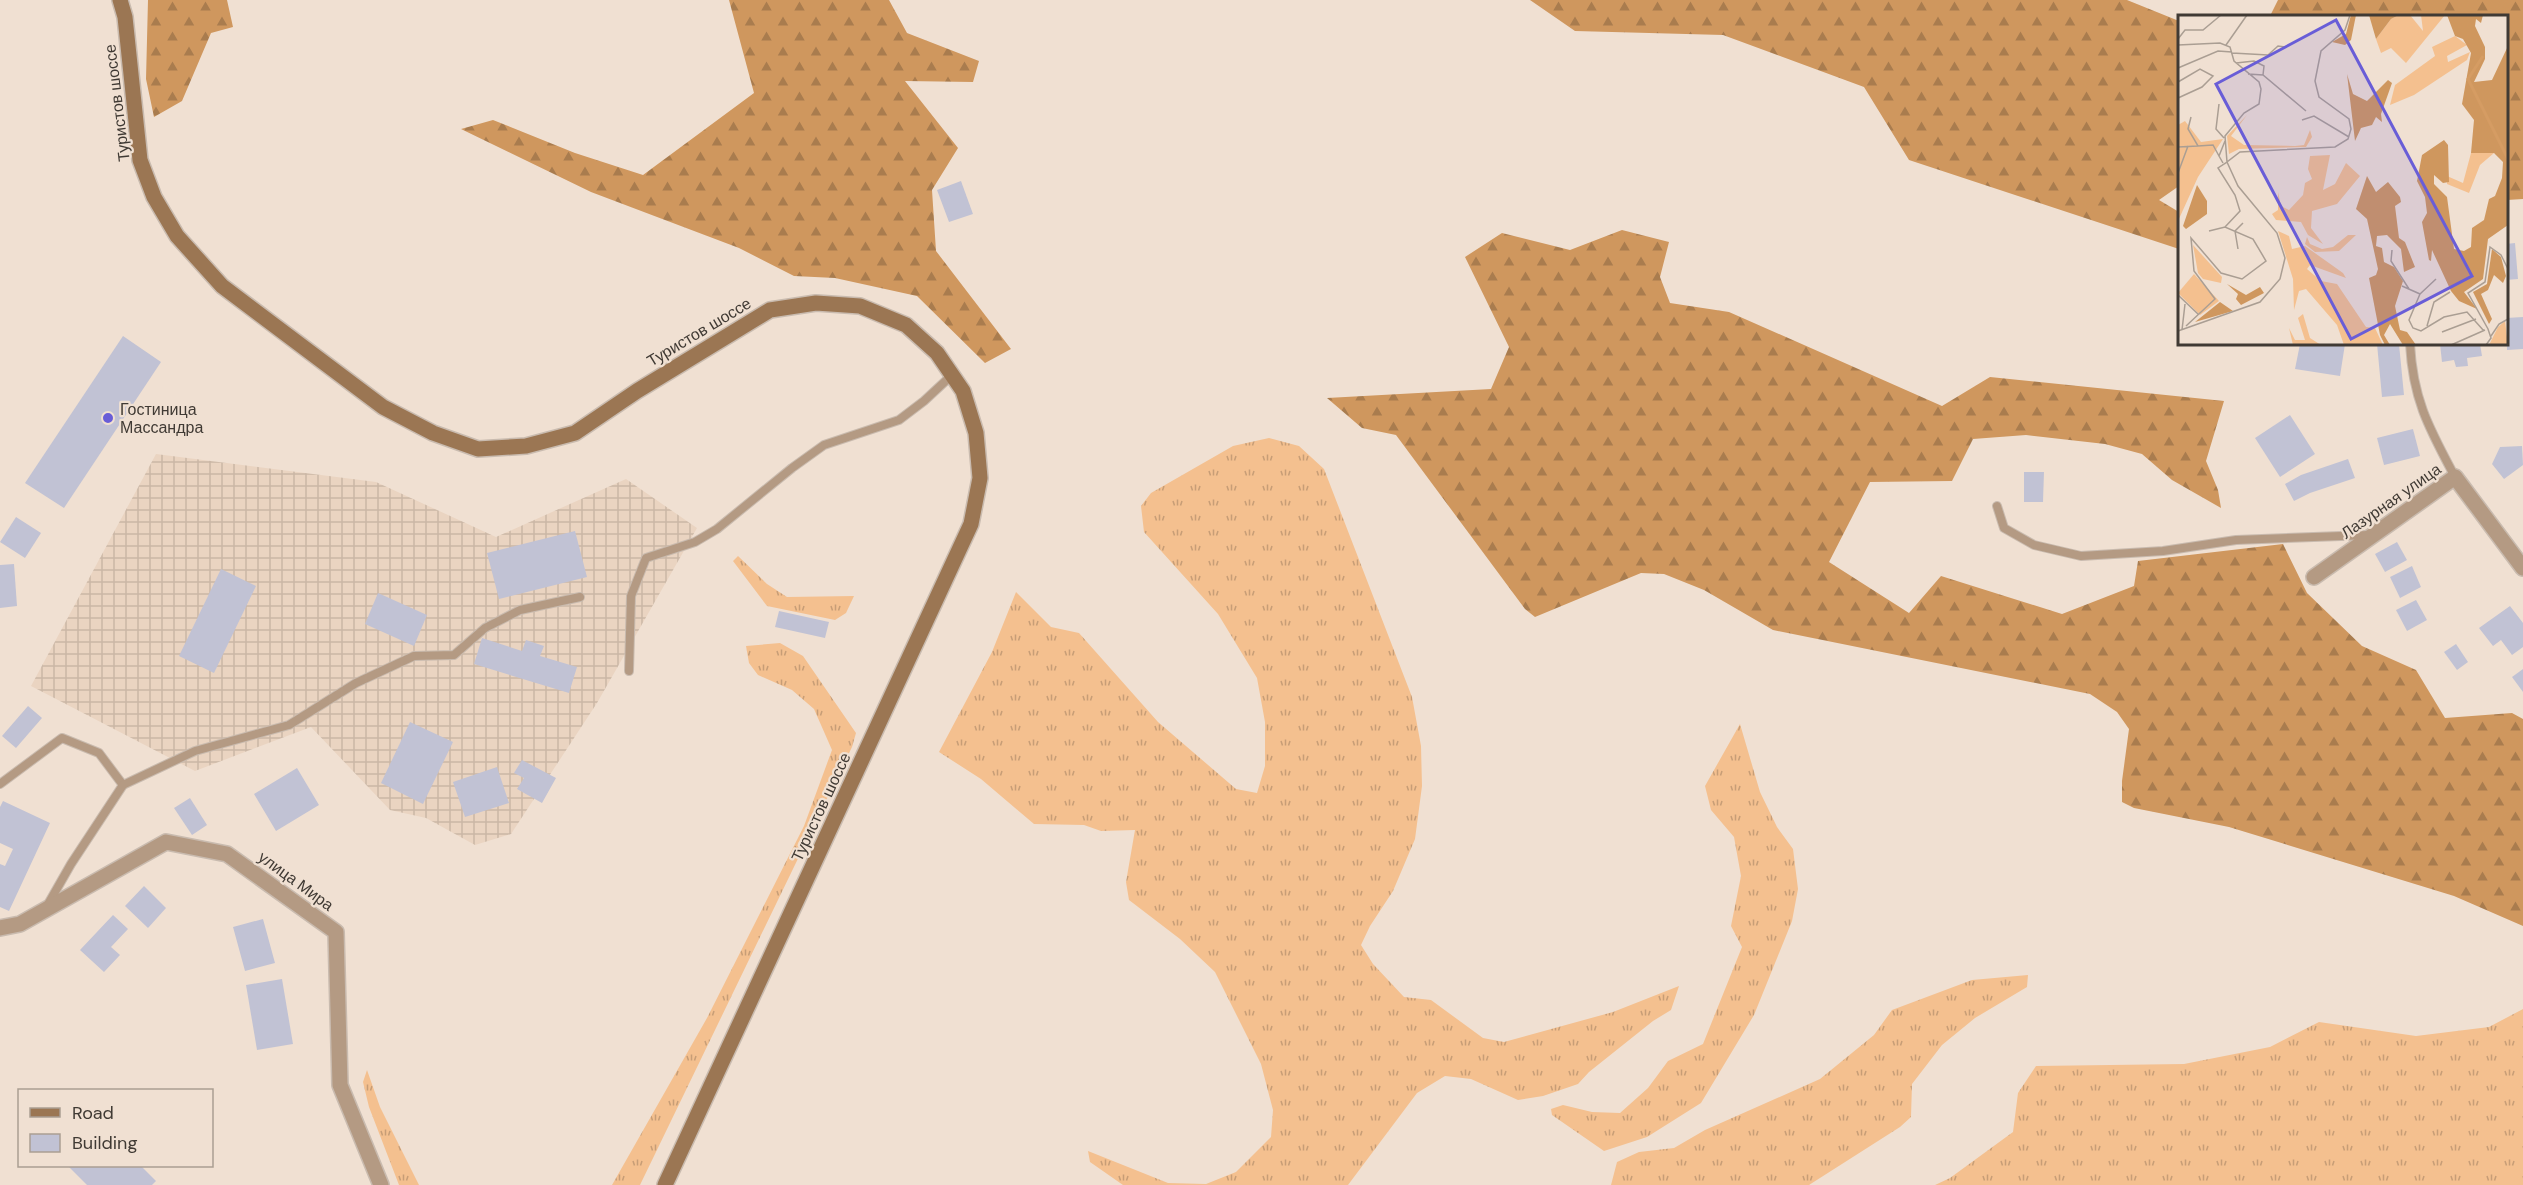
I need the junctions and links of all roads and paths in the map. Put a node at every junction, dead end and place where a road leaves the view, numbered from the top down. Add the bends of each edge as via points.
1 (120, 0) edge
2 (2410, 345) edge
3 (952, 375) junction
4 (2455, 477) junction
5 (1997, 506) dead end
6 (2374, 535) junction
7 (2523, 567) edge
8 (2314, 578) dead end
9 (580, 597) dead end
10 (629, 671) dead end
11 (0, 784) edge
12 (123, 785) junction
13 (45, 910) junction
14 (0, 928) edge
15 (381, 1185) edge
16 (665, 1185) edge

1 - 3 main road, Туристов шоссе via 141,160 154,197 177,237 222,286 383,407 433,433 478,449 526,446 575,433 770,310 816,303 860,306 906,326 937,353
2 - 4 lane via 2412,374 2423,415
3 - 10 lane via 899,420 824,445 717,529 694,542 646,558 631,596
3 - 16 main road, Туристов шоссе via 963,391 976,432 980,478 971,525
4 - 6 street, Лазурная улица
4 - 7 street, Лазурная улица
5 - 6 lane via 2004,528 2034,545 2081,556 2163,551 2236,540
6 - 8 street, Лазурная улица
9 - 12 lane via 520,610 485,628 454,655 414,656 356,684 289,724 195,751
11 - 12 lane via 62,738 99,753
12 - 13 lane
13 - 14 street, улица Мира via 20,924
13 - 15 street, улица Мира via 166,842 227,854 336,932 340,1085

